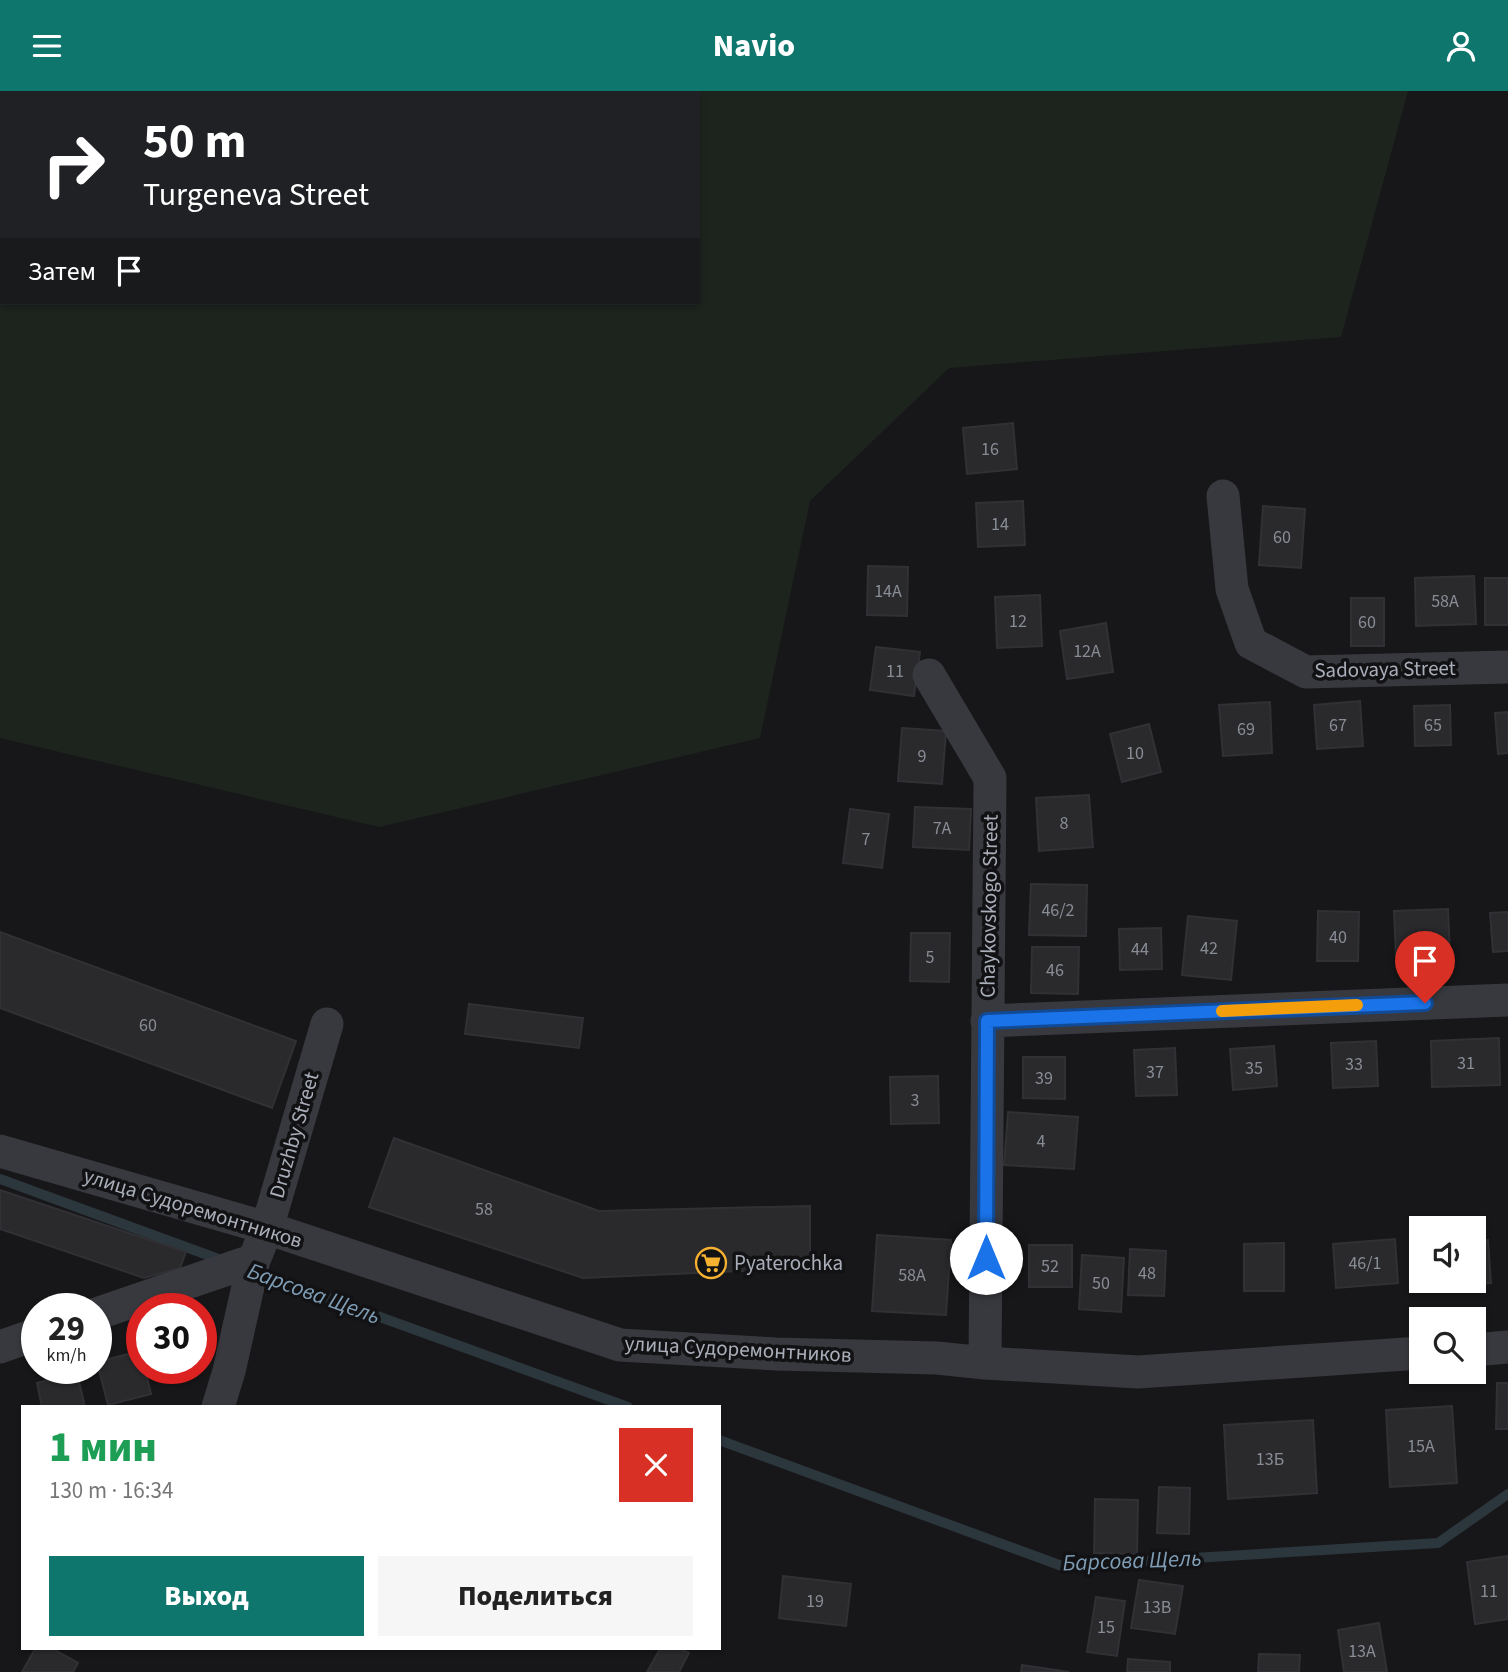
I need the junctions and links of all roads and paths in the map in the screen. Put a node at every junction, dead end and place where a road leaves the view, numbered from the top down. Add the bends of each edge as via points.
1 (1223, 496) dead end
2 (1508, 667) edge
3 (929, 675) dead end
4 (1508, 1000) edge
5 (987, 1021) junction
6 (327, 1024) dead end
7 (0, 1151) edge
8 (267, 1228) junction
9 (254, 1260) junction
10 (112, 1309) edge
11 (21, 1340) edge
12 (0, 1347) edge
13 (1508, 1347) edge
14 (1486, 1349) edge
15 (1409, 1354) edge
16 (985, 1363) junction
17 (219, 1405) edge

1 - 2 street, Sadovaya Street via 1232,589 1251,643 1306,672
3 - 5 street, Chaykovskogo Street via 990,778
4 - 5 street
5 - 16 street, Chaykovskogo Street
6 - 8 street, Druzhby Street
7 - 8 street, улица Судоремонтников
8 - 9 street, Druzhby Street
8 - 16 street, улица Судоремонтников via 620,1345
9 - 10 street
9 - 17 street, Druzhby Street
11 - 12 street
13 - 14 street
15 - 16 street, улица Судоремонтников via 1138,1372

